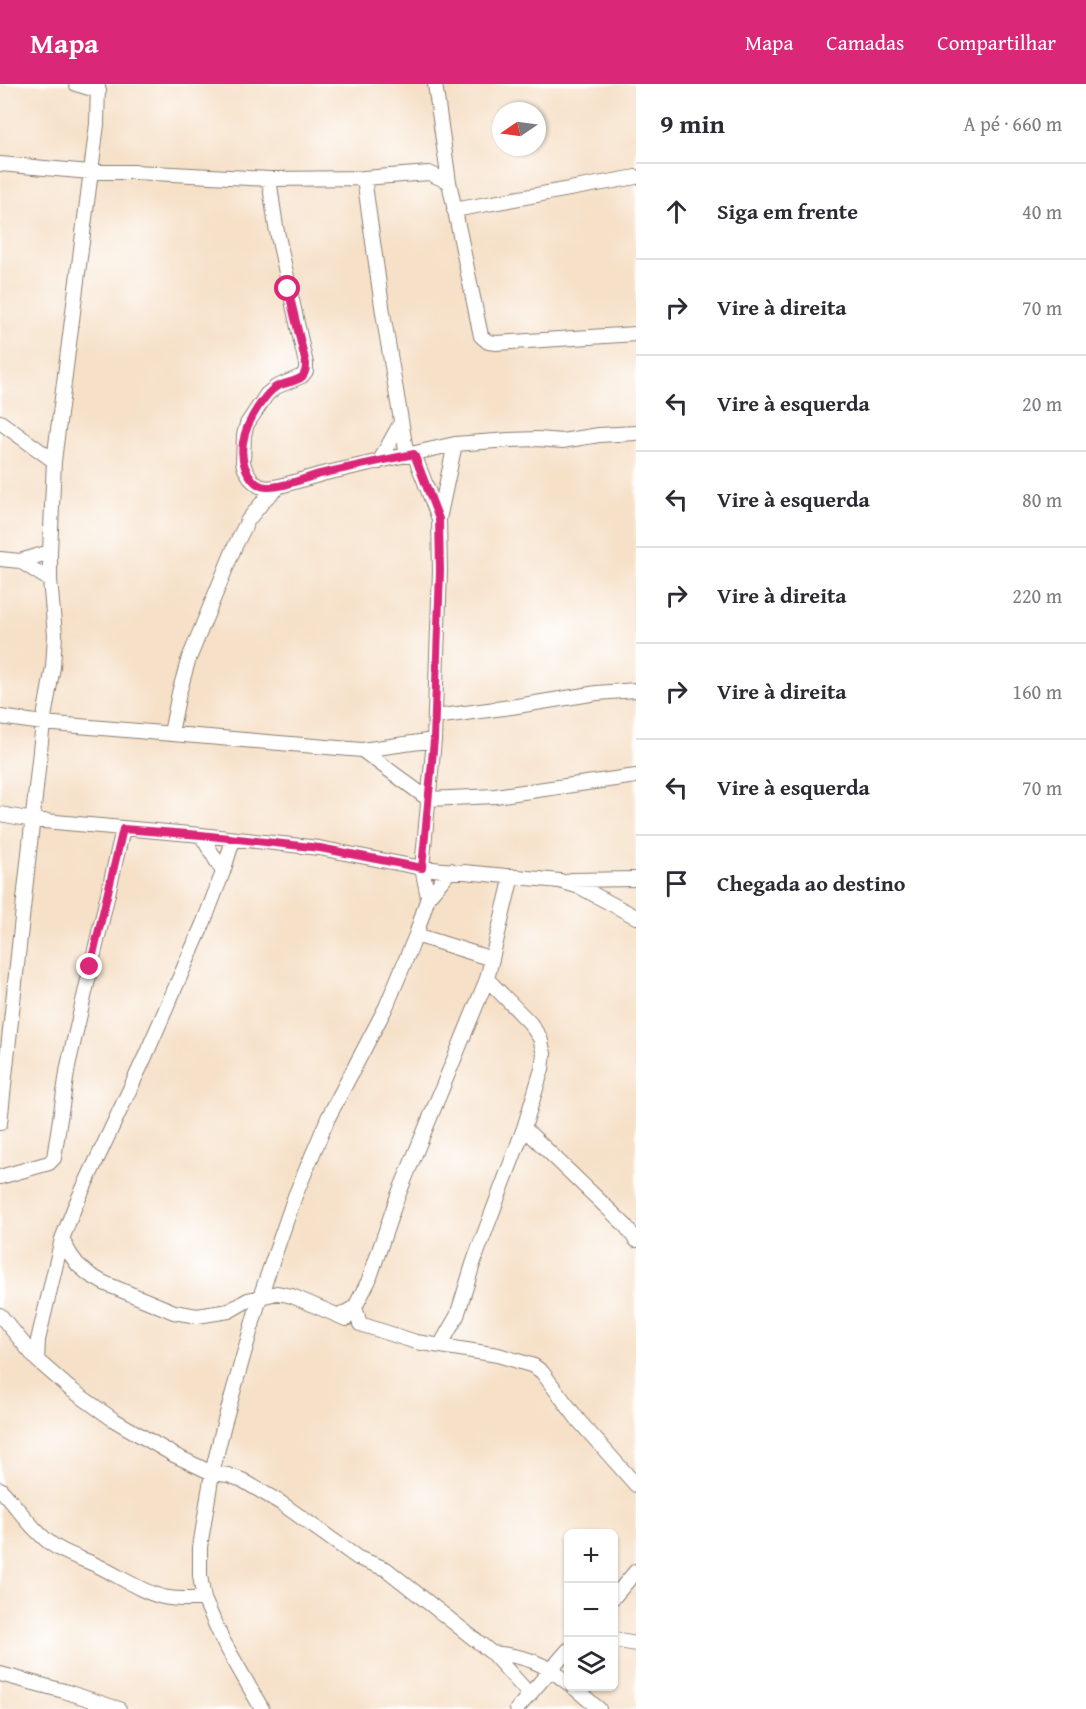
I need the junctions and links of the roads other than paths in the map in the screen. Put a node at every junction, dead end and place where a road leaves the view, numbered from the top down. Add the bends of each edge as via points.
1 (76, 84) edge
2 (435, 84) edge
3 (98, 87) edge
4 (446, 161) junction
5 (0, 166) edge
6 (90, 172) junction
7 (429, 173) junction
8 (636, 177) edge
9 (364, 178) junction
10 (269, 179) junction
11 (449, 182) junction
12 (454, 210) junction
13 (636, 334) edge
14 (0, 422) edge
15 (401, 422) junction
16 (636, 433) edge
17 (455, 444) junction
18 (411, 455) junction
19 (54, 461) junction
20 (379, 462) junction
21 (280, 486) junction
22 (439, 519) junction
23 (50, 552) junction
24 (0, 559) edge
25 (20, 561) junction
26 (50, 580) junction
27 (636, 690) edge
28 (0, 717) edge
29 (435, 717) junction
30 (43, 723) junction
31 (171, 734) junction
32 (434, 740) junction
33 (362, 750) junction
34 (636, 777) edge
35 (428, 799) junction
36 (0, 813) edge
37 (33, 820) junction
38 (123, 829) junction
39 (201, 835) junction
40 (233, 840) junction
41 (422, 868) junction
42 (451, 870) junction
43 (223, 872) junction
44 (512, 876) junction
45 (636, 879) edge
46 (560, 880) junction
47 (428, 897) junction
48 (636, 917) edge
49 (416, 935) junction
50 (492, 959) junction
51 (487, 979) junction
52 (0, 1123) edge
53 (525, 1128) junction
54 (0, 1178) edge
55 (62, 1239) junction
56 (636, 1240) edge
57 (260, 1297) junction
58 (355, 1306) junction
59 (229, 1311) junction
60 (0, 1315) edge
61 (339, 1316) junction
62 (252, 1323) junction
63 (360, 1324) junction
64 (38, 1340) junction
65 (24, 1344) junction
66 (441, 1344) junction
67 (37, 1360) junction
68 (212, 1473) junction
69 (636, 1485) edge
70 (0, 1489) edge
71 (636, 1571) edge
72 (618, 1593) edge
73 (204, 1599) junction
74 (618, 1641) edge
75 (636, 1644) edge
76 (492, 1653) junction
77 (564, 1654) edge
78 (551, 1669) junction
79 (0, 1674) edge
80 (564, 1680) edge
81 (578, 1691) edge
82 (530, 1695) junction
83 (119, 1709) edge
84 (262, 1709) edge
85 (518, 1709) edge
86 (599, 1709) edge

1 - 3 street
2 - 4 street
3 - 6 street
4 - 7 street
4 - 11 street
5 - 6 street
6 - 10 street
6 - 19 street
7 - 9 street
7 - 11 street
8 - 12 street
9 - 10 street
9 - 15 street
10 - 21 street via 306,371 267,394 244,435 243,462 259,486
11 - 12 street
12 - 13 street via 477,323 481,336 488,342
14 - 19 street
15 - 18 street
15 - 20 street
16 - 17 street via 562,441 519,439
17 - 18 street
17 - 22 street
18 - 20 street
18 - 22 street
19 - 23 street
20 - 21 street
21 - 31 street via 248,520 235,546 188,661
22 - 29 street
23 - 25 street
23 - 26 street
24 - 25 street
25 - 26 street
26 - 30 street via 53,667
27 - 29 street
28 - 30 street
29 - 32 street
30 - 31 street
30 - 37 street
31 - 33 street
32 - 33 street
32 - 35 street
33 - 35 street
34 - 35 street via 495,796
35 - 41 street
36 - 37 street
37 - 38 street
37 - 52 street
38 - 39 street
38 - 54 street via 68,1066 54,1158 50,1163
39 - 40 street
39 - 43 street
40 - 41 street via 320,848
40 - 43 street
41 - 42 street
41 - 47 street
42 - 44 street
42 - 47 street
43 - 55 street
44 - 46 street
44 - 50 street
45 - 46 street
46 - 48 street
47 - 49 street
49 - 50 street
49 - 57 street via 386,1007 328,1118 295,1196
50 - 51 street
51 - 53 street via 540,1038 542,1069
51 - 58 street via 397,1198 369,1280
53 - 56 street
53 - 66 street via 457,1316
55 - 59 street via 90,1275 154,1305 197,1316
55 - 64 street
57 - 59 street
57 - 61 street via 277,1293 292,1296
57 - 62 street
58 - 61 street
58 - 63 street
59 - 62 street
60 - 65 street
61 - 63 street
62 - 68 street
63 - 66 street via 416,1342
64 - 65 street
64 - 67 street
65 - 67 street
66 - 69 street via 498,1354 534,1366
67 - 68 street via 114,1420
68 - 73 street via 200,1546
68 - 76 street via 242,1480 358,1558 386,1569
70 - 73 street via 52,1545 163,1597
71 - 72 street
73 - 84 street
74 - 75 street
76 - 78 street via 520,1656
76 - 82 street
77 - 78 street
78 - 80 street
78 - 82 street
79 - 83 street
81 - 86 street
82 - 85 street

